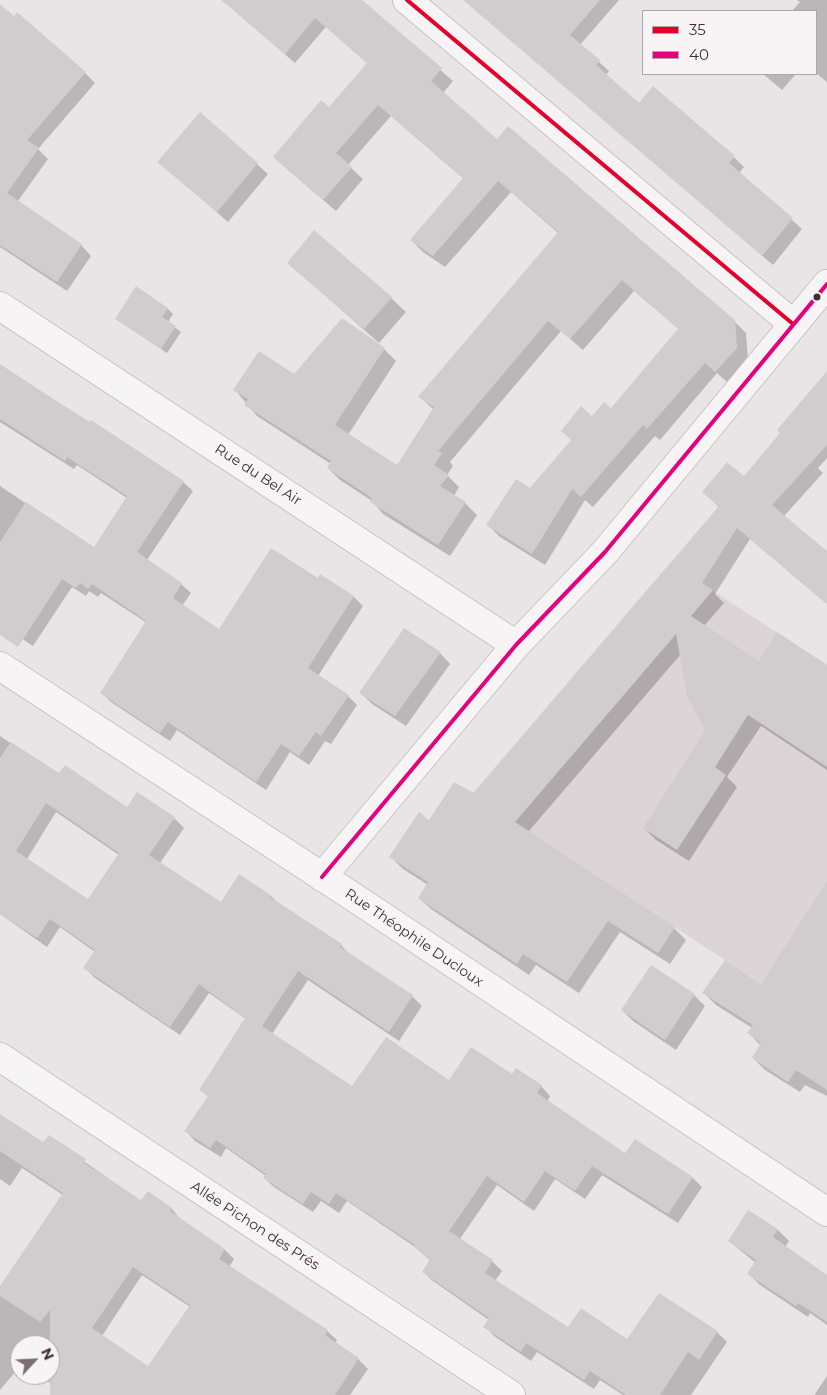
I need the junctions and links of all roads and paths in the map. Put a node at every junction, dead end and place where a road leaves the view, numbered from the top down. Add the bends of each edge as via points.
1 (407, 0) edge
2 (827, 284) edge
3 (0, 306) edge
4 (793, 324) junction
5 (516, 645) junction
6 (0, 666) edge
7 (322, 877) junction
8 (0, 1057) edge
9 (827, 1212) edge
10 (511, 1395) edge

1 - 4 street
2 - 4 street
3 - 5 street, Rue du Bel Air
4 - 5 street via 605,552
5 - 7 street
6 - 7 street, Rue Théophile Ducloux
7 - 9 street, Rue Théophile Ducloux
8 - 10 street, Allée Pichon des Prés

